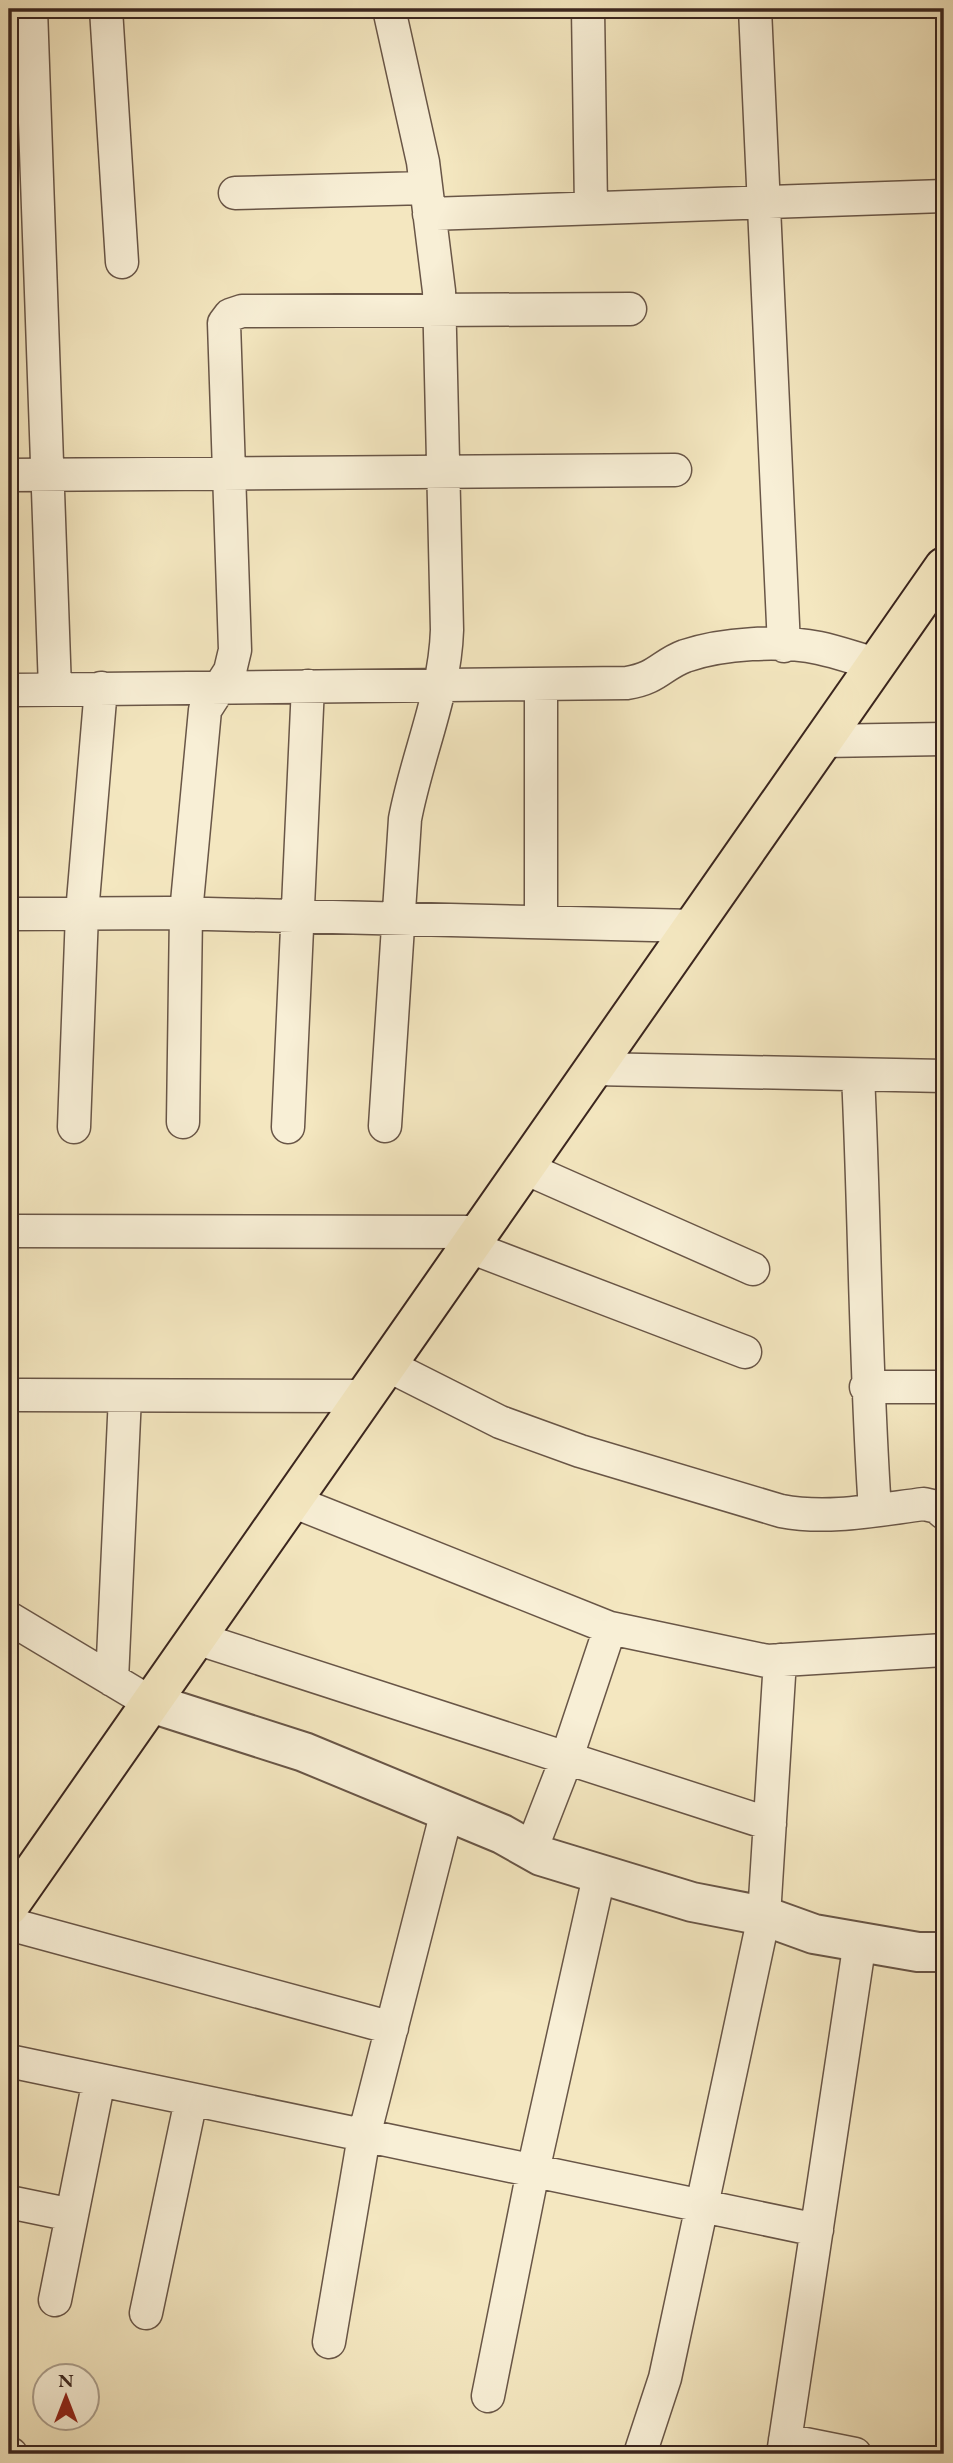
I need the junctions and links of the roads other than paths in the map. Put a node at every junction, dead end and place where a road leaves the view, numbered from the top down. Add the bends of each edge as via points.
1 (31, 9) edge
2 (106, 9) edge
3 (389, 9) edge
4 (588, 9) edge
5 (754, 9) edge
6 (235, 193) dead end
7 (944, 196) edge
8 (428, 201) junction
9 (765, 201) junction
10 (591, 208) junction
11 (122, 262) dead end
12 (439, 309) junction
13 (630, 309) dead end
14 (675, 470) dead end
15 (444, 472) junction
16 (9, 475) edge
17 (46, 475) junction
18 (230, 475) junction
19 (944, 568) edge
20 (784, 646) junction
21 (876, 664) junction
22 (221, 685) junction
23 (541, 685) junction
24 (308, 686) junction
25 (440, 687) junction
26 (101, 688) junction
27 (55, 689) junction
28 (9, 690) edge
29 (944, 739) edge
30 (823, 741) junction
31 (82, 913) junction
32 (186, 913) junction
33 (9, 914) edge
34 (296, 916) junction
35 (398, 918) junction
36 (541, 922) junction
37 (694, 926) junction
38 (594, 1069) junction
39 (858, 1075) junction
40 (944, 1076) edge
41 (183, 1122) dead end
42 (384, 1126) dead end
43 (74, 1127) dead end
44 (288, 1127) dead end
45 (525, 1168) junction
46 (9, 1231) edge
47 (475, 1240) junction
48 (753, 1269) dead end
49 (745, 1352) dead end
50 (376, 1381) junction
51 (866, 1387) junction
52 (944, 1387) edge
53 (20, 1395) dead end
54 (125, 1396) junction
55 (292, 1501) junction
56 (875, 1510) junction
57 (944, 1513) edge
58 (9, 1618) edge
59 (610, 1628) junction
60 (196, 1637) junction
61 (944, 1650) edge
62 (780, 1660) junction
63 (113, 1680) junction
64 (151, 1703) junction
65 (566, 1760) junction
66 (447, 1811) junction
67 (770, 1824) junction
68 (531, 1850) junction
69 (600, 1872) junction
70 (9, 1906) edge
71 (764, 1916) junction
72 (9, 1924) edge
73 (860, 1941) junction
74 (944, 1952) edge
75 (391, 2028) junction
76 (9, 2061) edge
77 (99, 2080) junction
78 (191, 2100) junction
79 (364, 2136) junction
80 (533, 2171) junction
81 (9, 2202) edge
82 (703, 2206) junction
83 (72, 2216) junction
84 (817, 2230) junction
85 (55, 2300) dead end
86 (146, 2313) dead end
87 (329, 2342) dead end
88 (488, 2396) dead end
89 (784, 2447) edge
90 (640, 2454) edge
91 (855, 2454) edge

1 - 17 street
2 - 11 street
3 - 8 street
4 - 10 street
5 - 9 street
6 - 8 street
7 - 9 street
8 - 10 street
8 - 12 street
9 - 10 street
9 - 20 street
12 - 13 street
12 - 15 street
12 - 18 street via 242,311 230,315 224,323
14 - 15 street
15 - 18 street
15 - 25 street via 447,631
16 - 17 street
17 - 18 street
17 - 27 street
18 - 22 street via 235,650
19 - 21 main road
20 - 21 street via 817,648
20 - 23 street via 703,651 682,657 648,680
21 - 30 main road
22 - 24 street
22 - 26 street
22 - 32 street via 205,710
23 - 25 street
23 - 36 street
24 - 25 street
24 - 34 street
25 - 35 street via 411,789
26 - 27 street
26 - 31 street
27 - 28 street
29 - 30 street
30 - 37 main road
31 - 32 street
31 - 33 street
31 - 43 street
32 - 34 street
32 - 41 street
34 - 35 street
34 - 44 street
35 - 36 street
35 - 42 street
36 - 37 street
37 - 38 main road
38 - 39 street
38 - 45 main road
39 - 40 street
39 - 51 street
45 - 47 main road
45 - 48 street
46 - 47 street
47 - 49 street
47 - 50 main road
50 - 54 street
50 - 55 main road
50 - 56 street via 580,1451 781,1511 804,1516
51 - 52 street
51 - 56 street
53 - 54 street
54 - 63 street
55 - 59 street
55 - 60 main road
56 - 57 street via 924,1504
58 - 63 street
59 - 62 street
59 - 65 street
60 - 64 main road
60 - 65 street
61 - 62 street
62 - 67 street
63 - 64 street
64 - 66 street via 304,1752
64 - 70 main road
65 - 67 street
65 - 68 street
66 - 68 street
66 - 75 street
67 - 71 street
68 - 69 street
69 - 71 street via 692,1902
69 - 80 street
71 - 73 street via 814,1934
71 - 82 street
72 - 75 street
73 - 74 street
73 - 84 street
75 - 79 street
76 - 77 street
77 - 78 street
77 - 83 street
78 - 79 street
78 - 86 street
79 - 80 street
79 - 87 street
80 - 82 street
80 - 88 street
81 - 83 street
82 - 84 street
82 - 90 street via 665,2378
83 - 85 street
84 - 89 street
89 - 91 street

